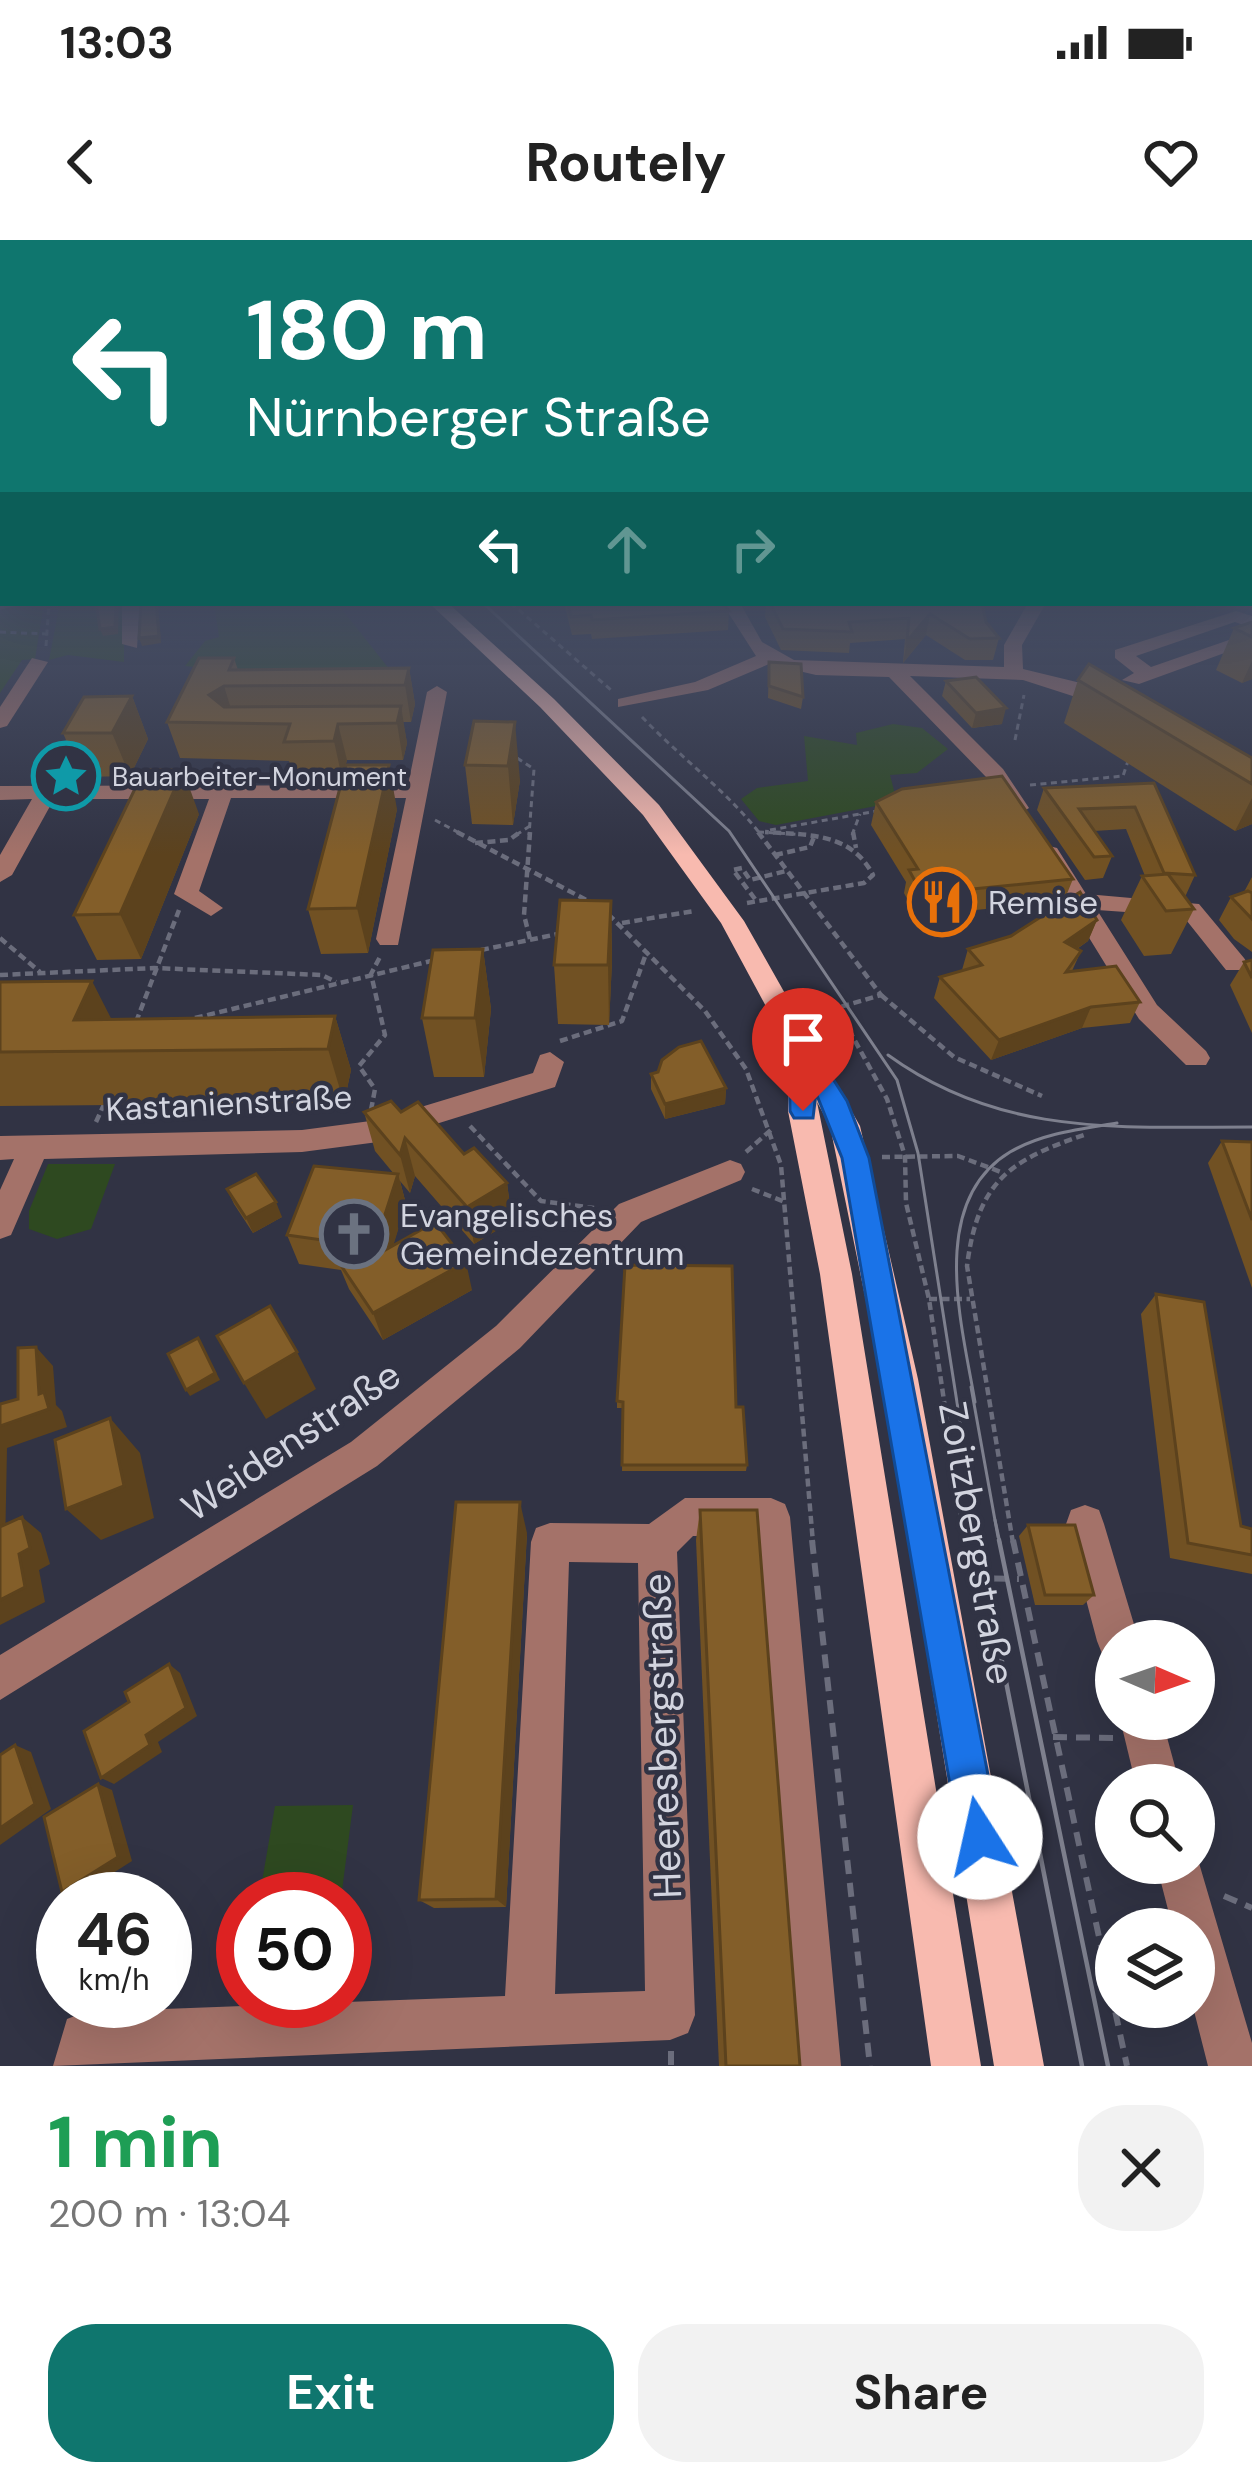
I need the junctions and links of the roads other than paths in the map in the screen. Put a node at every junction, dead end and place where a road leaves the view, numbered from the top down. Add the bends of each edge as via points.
1 (24, 685) edge
2 (528, 685) edge
3 (703, 685) edge
4 (907, 685) edge
5 (1069, 685) edge
6 (1115, 685) edge
7 (437, 692) dead end
8 (1092, 692) junction
9 (625, 703) road end
10 (1132, 713) edge
11 (0, 722) edge
12 (223, 790) junction
13 (47, 792) junction
14 (0, 793) edge
15 (416, 800) junction
16 (0, 875) edge
17 (1082, 901) junction
18 (211, 908) dead end
19 (389, 939) road end
20 (1235, 964) dead end
21 (801, 1050) junction
22 (553, 1052) road end
23 (1196, 1058) dead end
24 (34, 1147) junction
25 (0, 1148) edge
26 (730, 1172) road end
27 (0, 1226) edge
28 (1085, 1524) dead end
29 (657, 1544) junction
30 (1112, 1620) edge
31 (0, 1679) edge
32 (1185, 1884) edge
33 (529, 2021) junction
34 (79, 2066) edge
35 (816, 2066) edge
36 (956, 2066) edge
37 (1019, 2066) edge
38 (1233, 2066) edge

1 - 11 street
2 - 21 main road, Zoitzbergstraße via 650,810 732,921
3 - 9 street
4 - 17 street via 1006,790
5 - 8 street
6 - 8 street
7 - 15 street via 418,732
8 - 10 street
12 - 13 street
12 - 15 street
12 - 18 street via 187,893
13 - 14 street
13 - 16 street
15 - 19 street
17 - 20 street via 1190,909
17 - 23 street via 1148,1012
21 - 36 main road via 788,1120 843,1318
21 - 37 main road, Zoitzbergstraße via 834,1101 856,1158
22 - 24 street, Kastanienstraße via 545,1081 378,1131 302,1141
24 - 25 street, Kastanienstraße
24 - 27 street
26 - 31 street, Weidenstraße via 629,1214 508,1337 364,1454
28 - 30 street
29 - 33 street, Heeresbergstraße via 550,1542
29 - 33 street, Heeresbergstraße via 670,2015
29 - 35 street via 685,1517 771,1517
32 - 38 street
33 - 34 street, Heeresbergstraße via 85,2037

